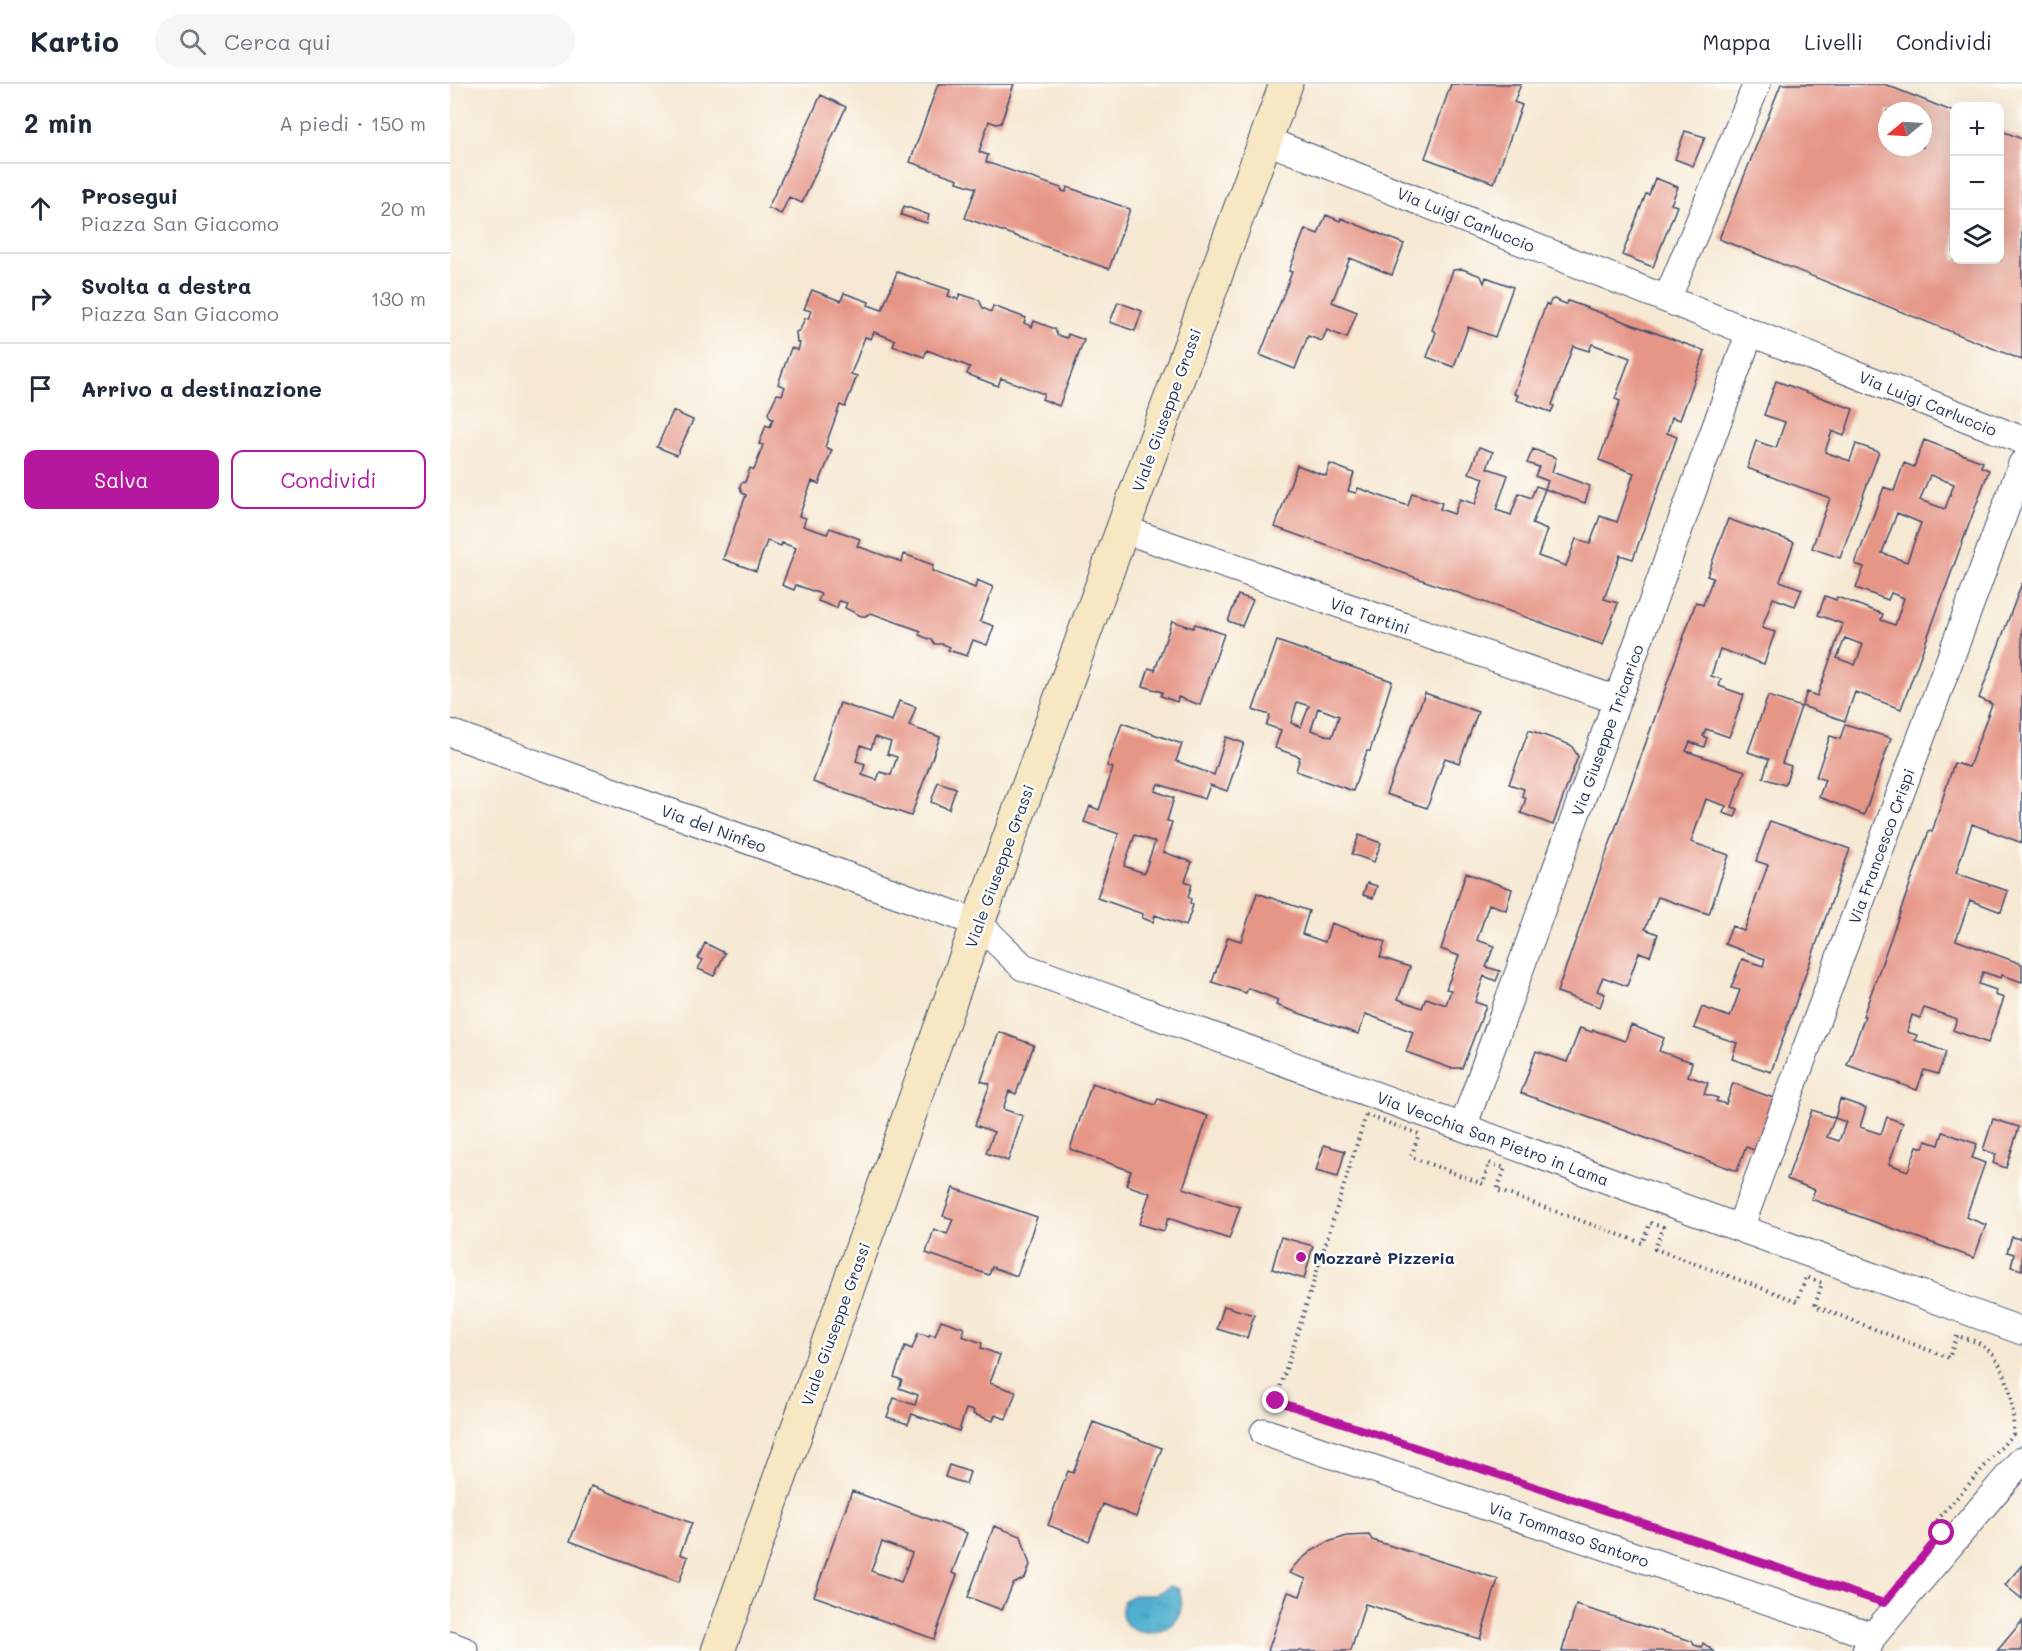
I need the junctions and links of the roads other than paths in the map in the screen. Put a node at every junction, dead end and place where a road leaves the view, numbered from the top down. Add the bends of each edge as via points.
1 (1286, 84) edge
2 (1757, 84) edge
3 (1265, 140) junction
4 (1667, 299) junction
5 (1750, 332) junction
6 (2022, 440) edge
7 (2022, 464) edge
8 (1122, 529) junction
9 (1617, 700) junction
10 (450, 733) edge
11 (978, 923) junction
12 (1463, 1127) junction
13 (1740, 1228) junction
14 (2022, 1331) edge
15 (1264, 1432) dead end
16 (2022, 1460) edge
17 (1870, 1644) edge
18 (450, 1645) edge
19 (465, 1651) edge
20 (718, 1651) edge

1 - 3 main road, Viale Giuseppe Grassi
2 - 4 street
3 - 4 street, Via Luigi Carluccio
3 - 8 main road, Viale Giuseppe Grassi
4 - 5 street, Via Luigi Carluccio
5 - 6 street, Via Luigi Carluccio
5 - 9 street, Via Giuseppe Tricarico
7 - 13 street, Via Francesco Crispi
8 - 9 street, Via Tartini
8 - 11 main road, Viale Giuseppe Grassi
9 - 12 street, Via Giuseppe Tricarico
10 - 11 street, Via del Ninfeo
11 - 12 street, Via Vecchia San Pietro in Lama via 1023,968
11 - 20 main road, Viale Giuseppe Grassi
12 - 13 street, Via Vecchia San Pietro in Lama
13 - 14 street, Via Vecchia San Pietro in Lama
15 - 17 street, Via Tommaso Santoro
16 - 17 street
18 - 19 street

